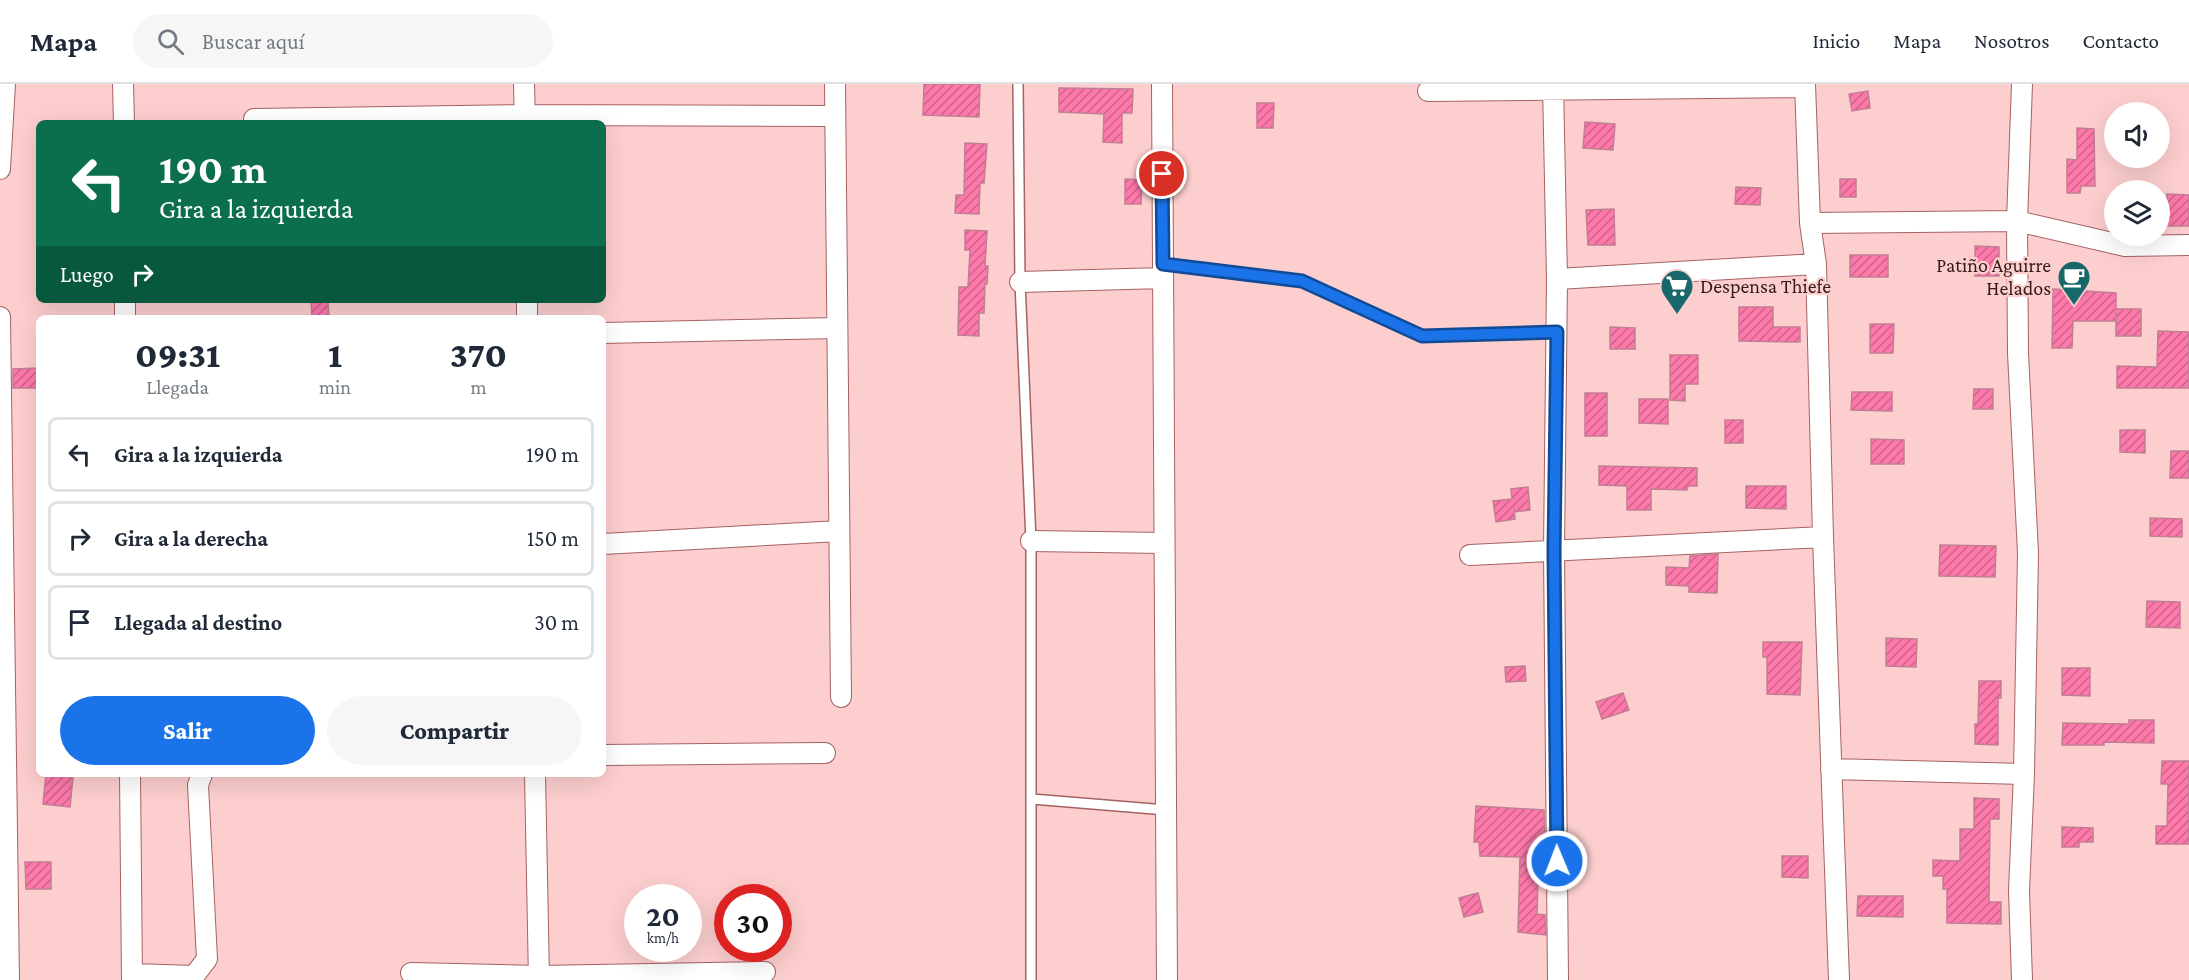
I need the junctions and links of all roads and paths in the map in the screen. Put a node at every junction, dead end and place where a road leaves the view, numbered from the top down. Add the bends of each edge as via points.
1 (5, 84) edge
2 (123, 84) edge
3 (524, 84) edge
4 (835, 84) edge
5 (1018, 84) edge
6 (1162, 84) edge
7 (2022, 84) edge
8 (1805, 86) edge
9 (1553, 87) edge
10 (1428, 91) dead end
11 (835, 116) junction
12 (254, 119) dead end
13 (525, 119) edge
14 (124, 120) edge
15 (0, 169) edge
16 (2017, 221) junction
17 (1810, 223) junction
18 (2189, 245) edge
19 (1816, 264) junction
20 (1163, 271) junction
21 (1557, 279) junction
22 (1020, 282) junction
23 (0, 317) edge
24 (837, 328) junction
25 (1557, 332) junction
26 (606, 333) edge
27 (839, 531) junction
28 (1822, 537) junction
29 (1031, 541) junction
30 (1164, 543) junction
31 (606, 544) edge
32 (1554, 551) junction
33 (1470, 555) dead end
34 (841, 697) dead end
35 (825, 753) dead end
36 (606, 754) edge
37 (1831, 769) junction
38 (2024, 774) junction
39 (130, 777) edge
40 (201, 777) edge
41 (535, 777) edge
42 (1032, 799) junction
43 (1166, 810) junction
44 (765, 972) dead end
45 (411, 973) dead end
46 (132, 977) edge
47 (539, 978) edge
48 (9, 980) edge
49 (1031, 980) edge
50 (1167, 980) edge
51 (1558, 980) edge
52 (1839, 980) edge
53 (2022, 980) edge

1 - 15 street
2 - 14 street
3 - 13 street
4 - 11 street
5 - 22 lane
6 - 20 street
7 - 16 street
8 - 9 street
8 - 17 street
9 - 10 street
9 - 21 street
11 - 13 street
11 - 24 street
12 - 13 street
16 - 17 street
16 - 18 street via 2125,246
16 - 38 street via 2018,353 2028,553
17 - 19 street
19 - 21 street
19 - 28 street
20 - 22 street
20 - 25 lane via 1302,281 1422,336
20 - 30 street
21 - 25 street
22 - 29 lane
23 - 48 street
24 - 26 street
24 - 27 street
25 - 32 street
27 - 31 street
27 - 34 street
28 - 32 street
28 - 37 street
29 - 30 street
29 - 42 lane
30 - 43 street
32 - 33 street
32 - 51 street
35 - 36 street
37 - 38 street
37 - 52 street
38 - 53 street via 2019,891
39 - 46 street
40 - 46 street via 198,785 207,959 194,976
41 - 47 street
42 - 43 lane
42 - 49 lane
43 - 50 street
44 - 47 street
45 - 47 street

